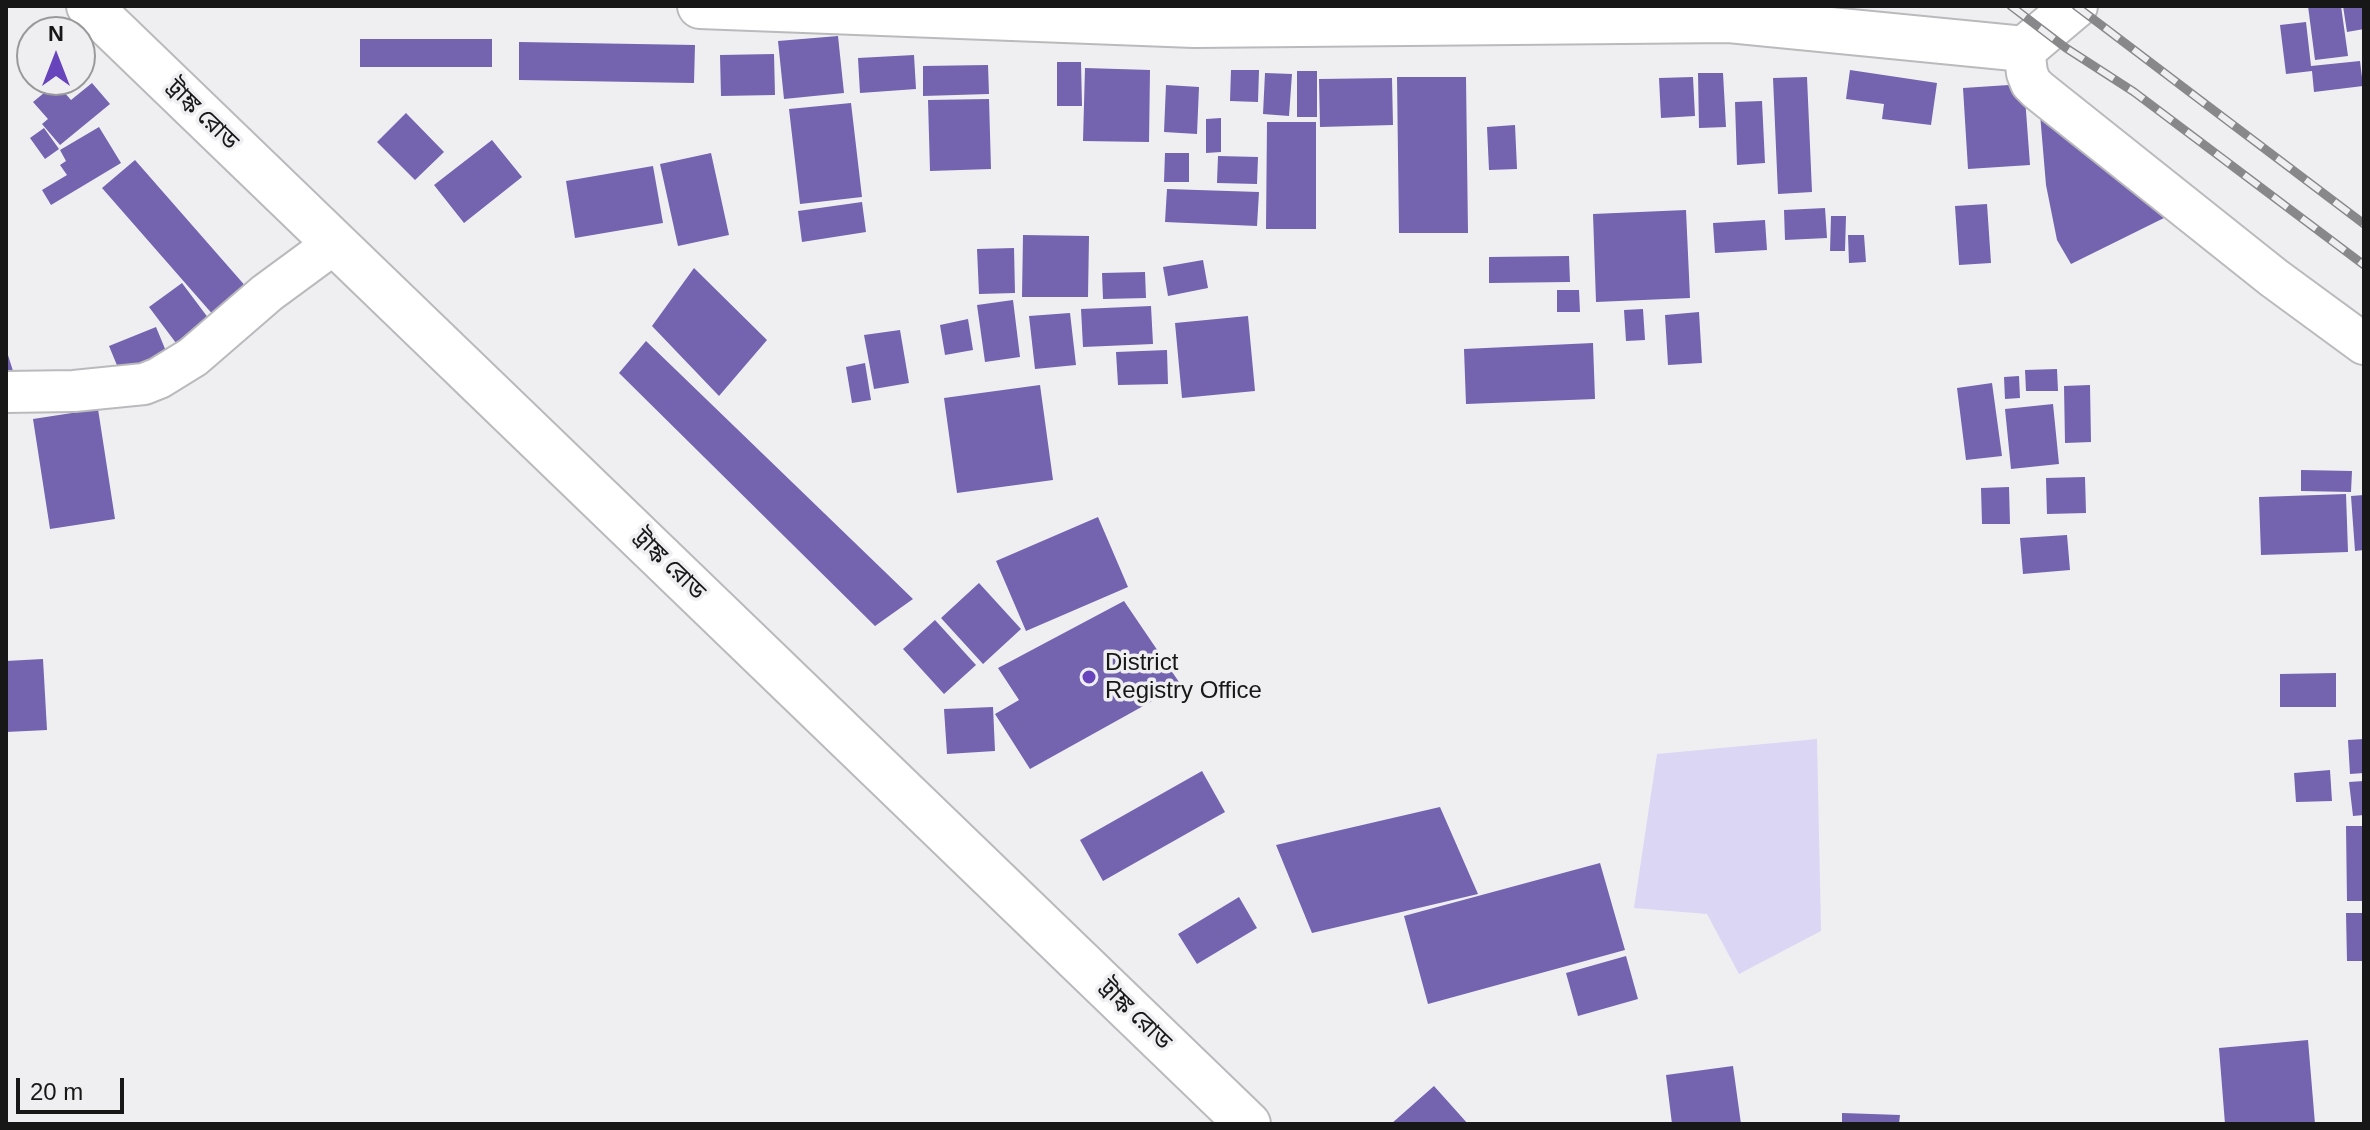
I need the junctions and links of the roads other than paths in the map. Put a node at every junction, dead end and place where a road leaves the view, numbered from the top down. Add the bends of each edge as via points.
1 (89, 6) edge
2 (700, 6) edge
3 (2075, 6) edge
4 (2024, 49) junction
5 (335, 243) junction
6 (2364, 344) edge
7 (6, 392) edge
8 (1248, 1124) edge

1 - 5 main road, ট্রাঙ্ক রোড
2 - 4 main road via 1194,25 1729,20
3 - 4 main road
4 - 6 street via 2027,73 2038,90
5 - 7 street via 193,357 159,378 74,391
5 - 8 main road, ট্রাঙ্ক রোড

